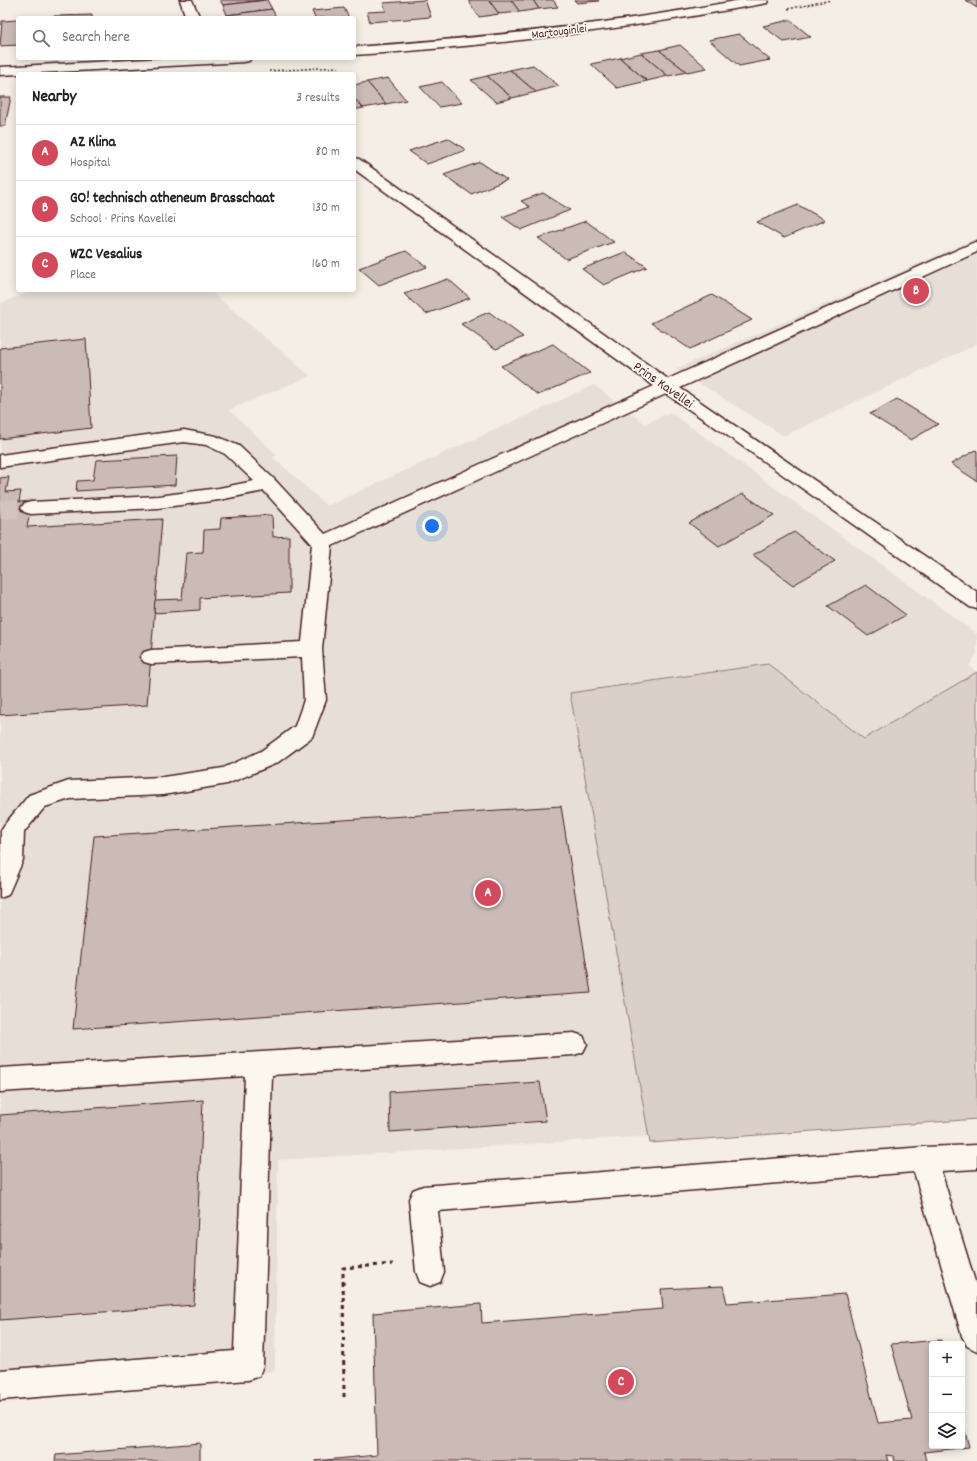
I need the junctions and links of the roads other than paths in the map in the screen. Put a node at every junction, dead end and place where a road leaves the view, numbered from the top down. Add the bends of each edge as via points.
1 (186, 0) edge
2 (762, 0) edge
3 (192, 16) edge
4 (356, 51) edge
5 (190, 60) edge
6 (210, 60) edge
7 (0, 70) edge
8 (227, 72) edge
9 (356, 163) edge
10 (977, 246) edge
11 (667, 387) junction
12 (0, 461) edge
13 (268, 484) junction
14 (31, 508) tunnel mouth
15 (322, 543) junction
16 (977, 602) edge
17 (312, 649) junction
18 (151, 656) dead end
19 (0, 888) edge
20 (574, 1044) dead end
21 (259, 1064) junction
22 (0, 1080) edge
23 (977, 1157) edge
24 (924, 1159) junction
25 (429, 1267) road end
26 (977, 1336) edge
27 (0, 1385) edge

1 - 3 street
2 - 4 street, Martouginlei via 611,25
5 - 7 street
6 - 8 street
9 - 11 street, Prins Kavellei
10 - 11 street
11 - 15 street
11 - 16 street, Prins Kavellei via 727,426
12 - 13 street via 184,436 210,440 232,450
13 - 14 street via 158,502
13 - 15 street
15 - 17 street
17 - 18 street
17 - 19 street via 315,700 304,731 269,757 227,776 163,786 69,790 37,801 13,830 10,860
20 - 21 street
21 - 22 street
21 - 27 street via 248,1365
23 - 24 street
24 - 25 street via 423,1199
24 - 26 street

